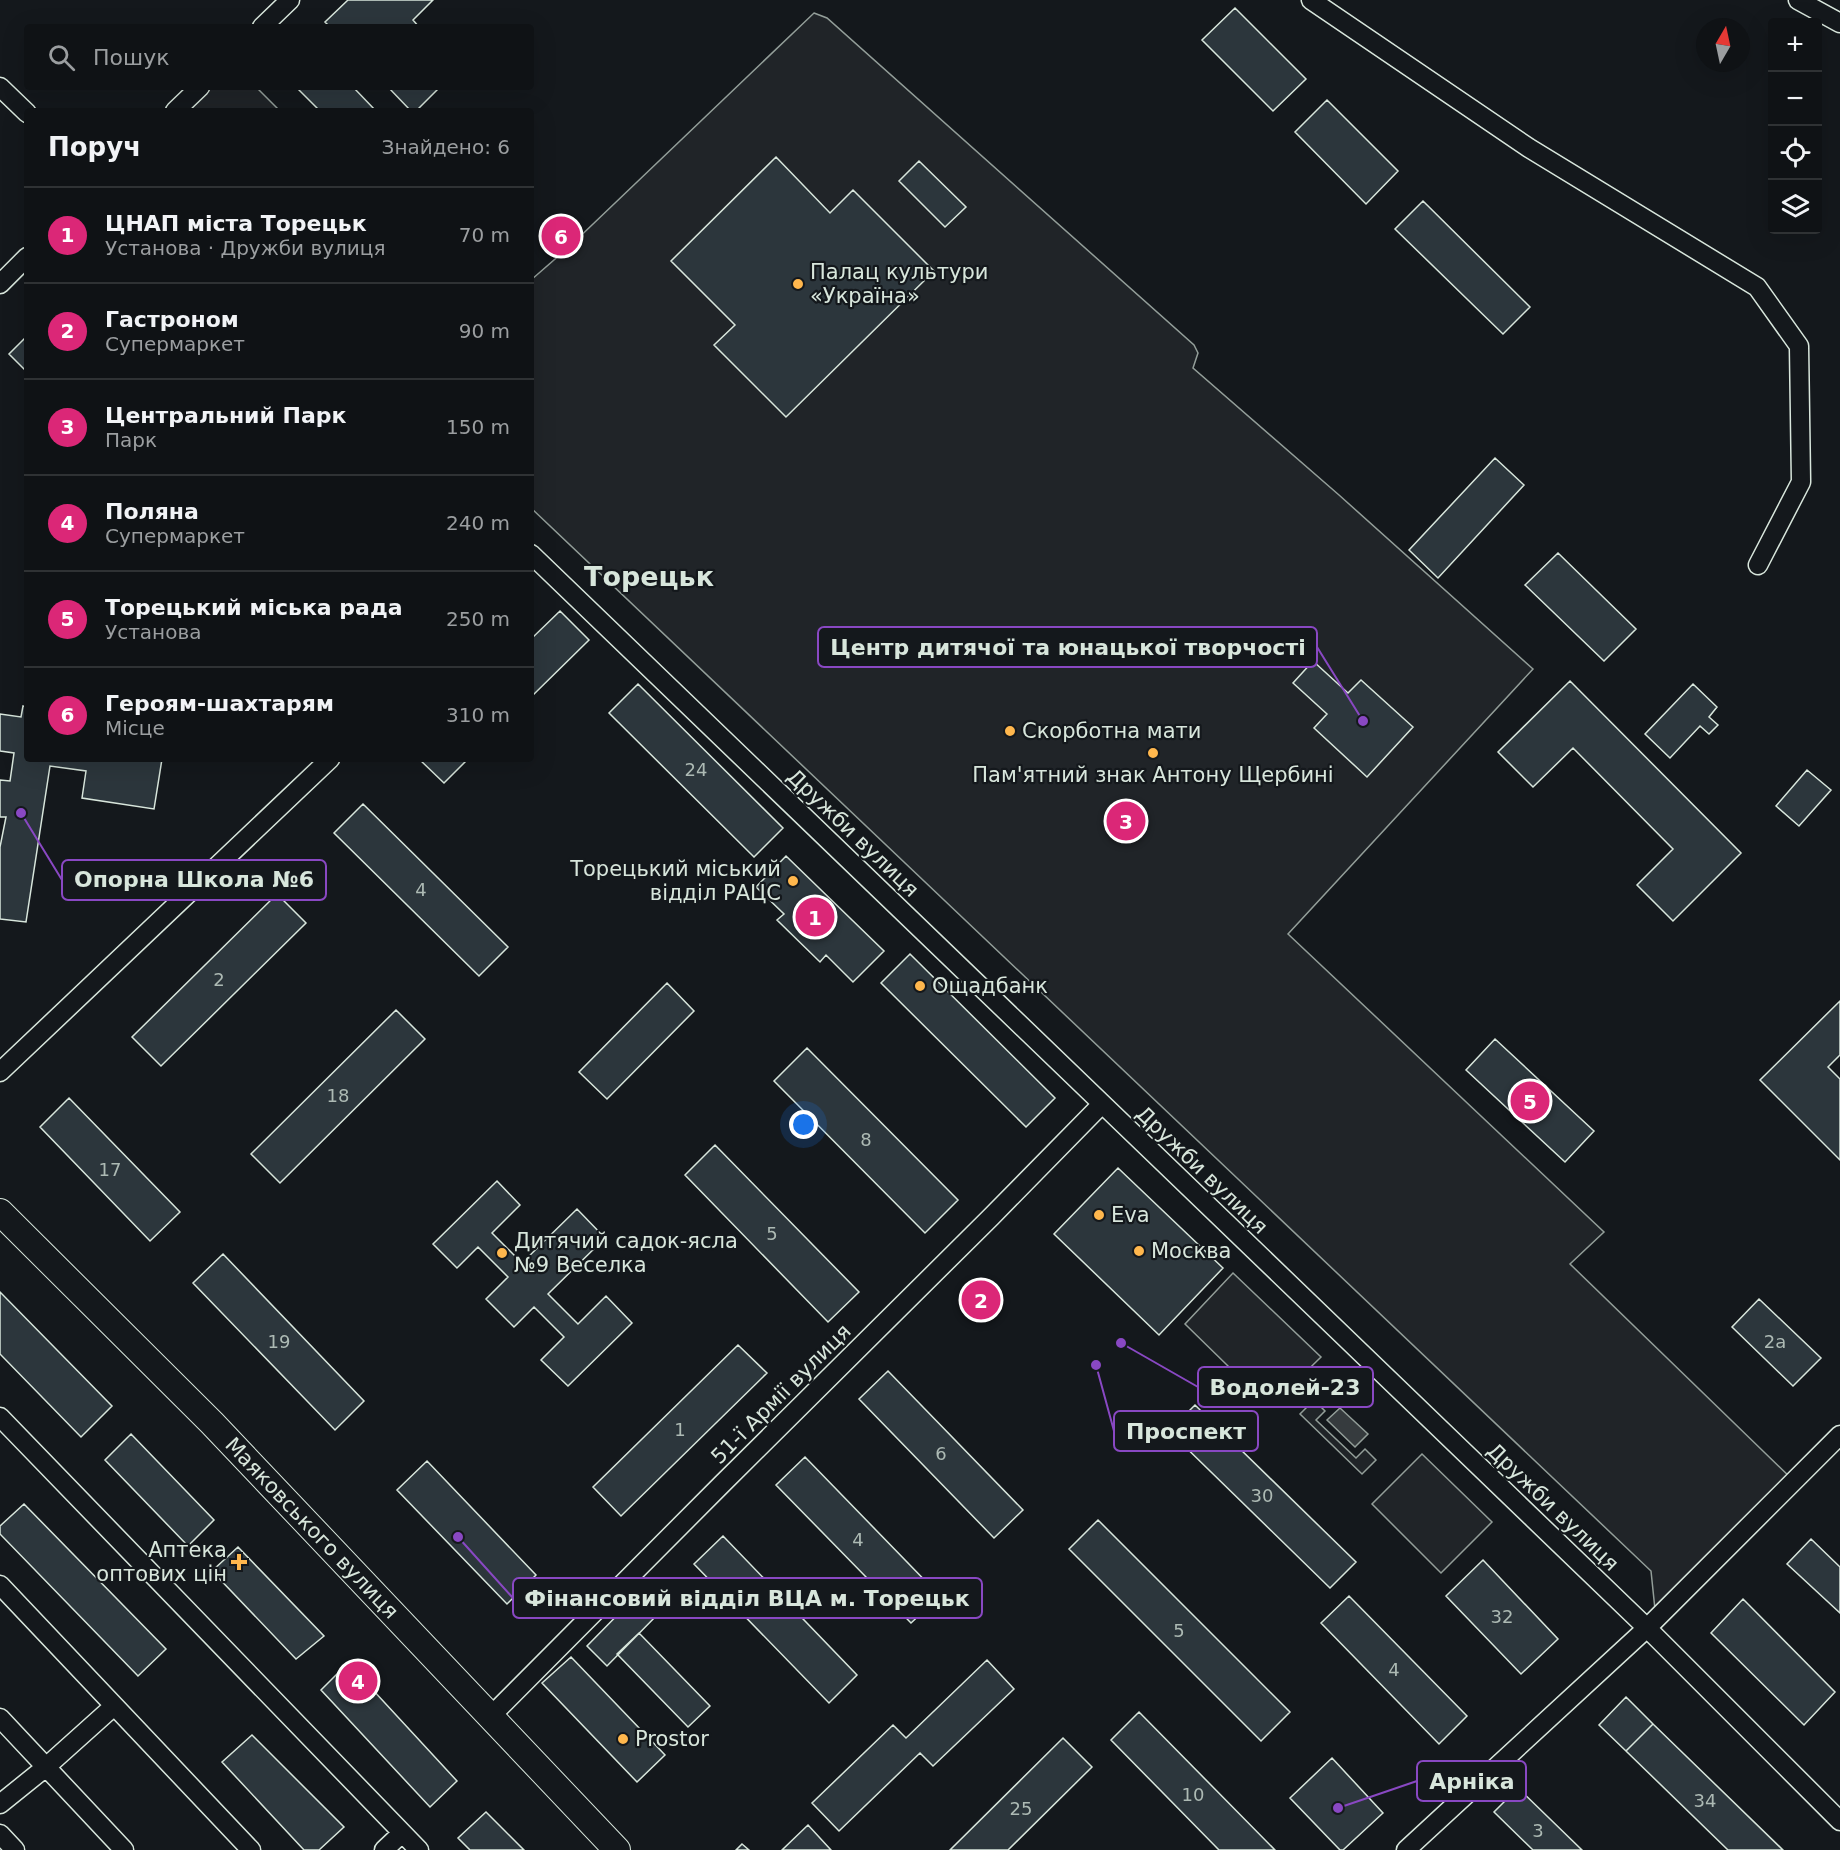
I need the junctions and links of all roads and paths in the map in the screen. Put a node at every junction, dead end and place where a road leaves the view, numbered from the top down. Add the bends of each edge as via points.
1 (290, 0) edge
2 (1311, 0) edge
3 (1798, 0) edge
4 (1840, 23) edge
5 (265, 24) edge
6 (0, 87) edge
7 (197, 90) edge
8 (178, 108) edge
9 (24, 110) edge
10 (24, 260) edge
11 (0, 285) edge
12 (534, 562) edge
13 (1758, 564) dead end
14 (327, 762) edge
15 (0, 1072) edge
16 (1102, 1104) junction
17 (0, 1212) edge
18 (0, 1417) edge
19 (1840, 1435) edge
20 (0, 1585) edge
21 (1647, 1629) junction
22 (114, 1706) junction
23 (491, 1716) junction
24 (0, 1718) edge
25 (46, 1767) junction
26 (0, 1804) edge
27 (1840, 1821) edge
28 (402, 1833) junction
29 (0, 1834) edge
30 (15, 1850) edge
31 (124, 1850) edge
32 (251, 1850) edge
33 (384, 1850) edge
34 (419, 1850) edge
35 (617, 1850) edge
36 (1406, 1850) edge

1 - 5 street
2 - 13 street via 1529,148 1757,287 1800,346 1801,482
3 - 4 street
6 - 9 street
7 - 8 street
10 - 11 street
12 - 16 street, Дружби вулиця
14 - 15 street
16 - 21 street, Дружби вулиця
16 - 23 street, 51-ї Армії вулиця
17 - 23 main road, Маяковського вулиця via 212,1423
18 - 28 street
19 - 21 street
20 - 22 street
21 - 27 street, Дружби вулиця
21 - 36 street
22 - 25 street
22 - 32 street
23 - 35 main road, Маяковського вулиця
24 - 25 street
25 - 26 street
25 - 31 street
28 - 33 street
28 - 34 street
29 - 30 street

